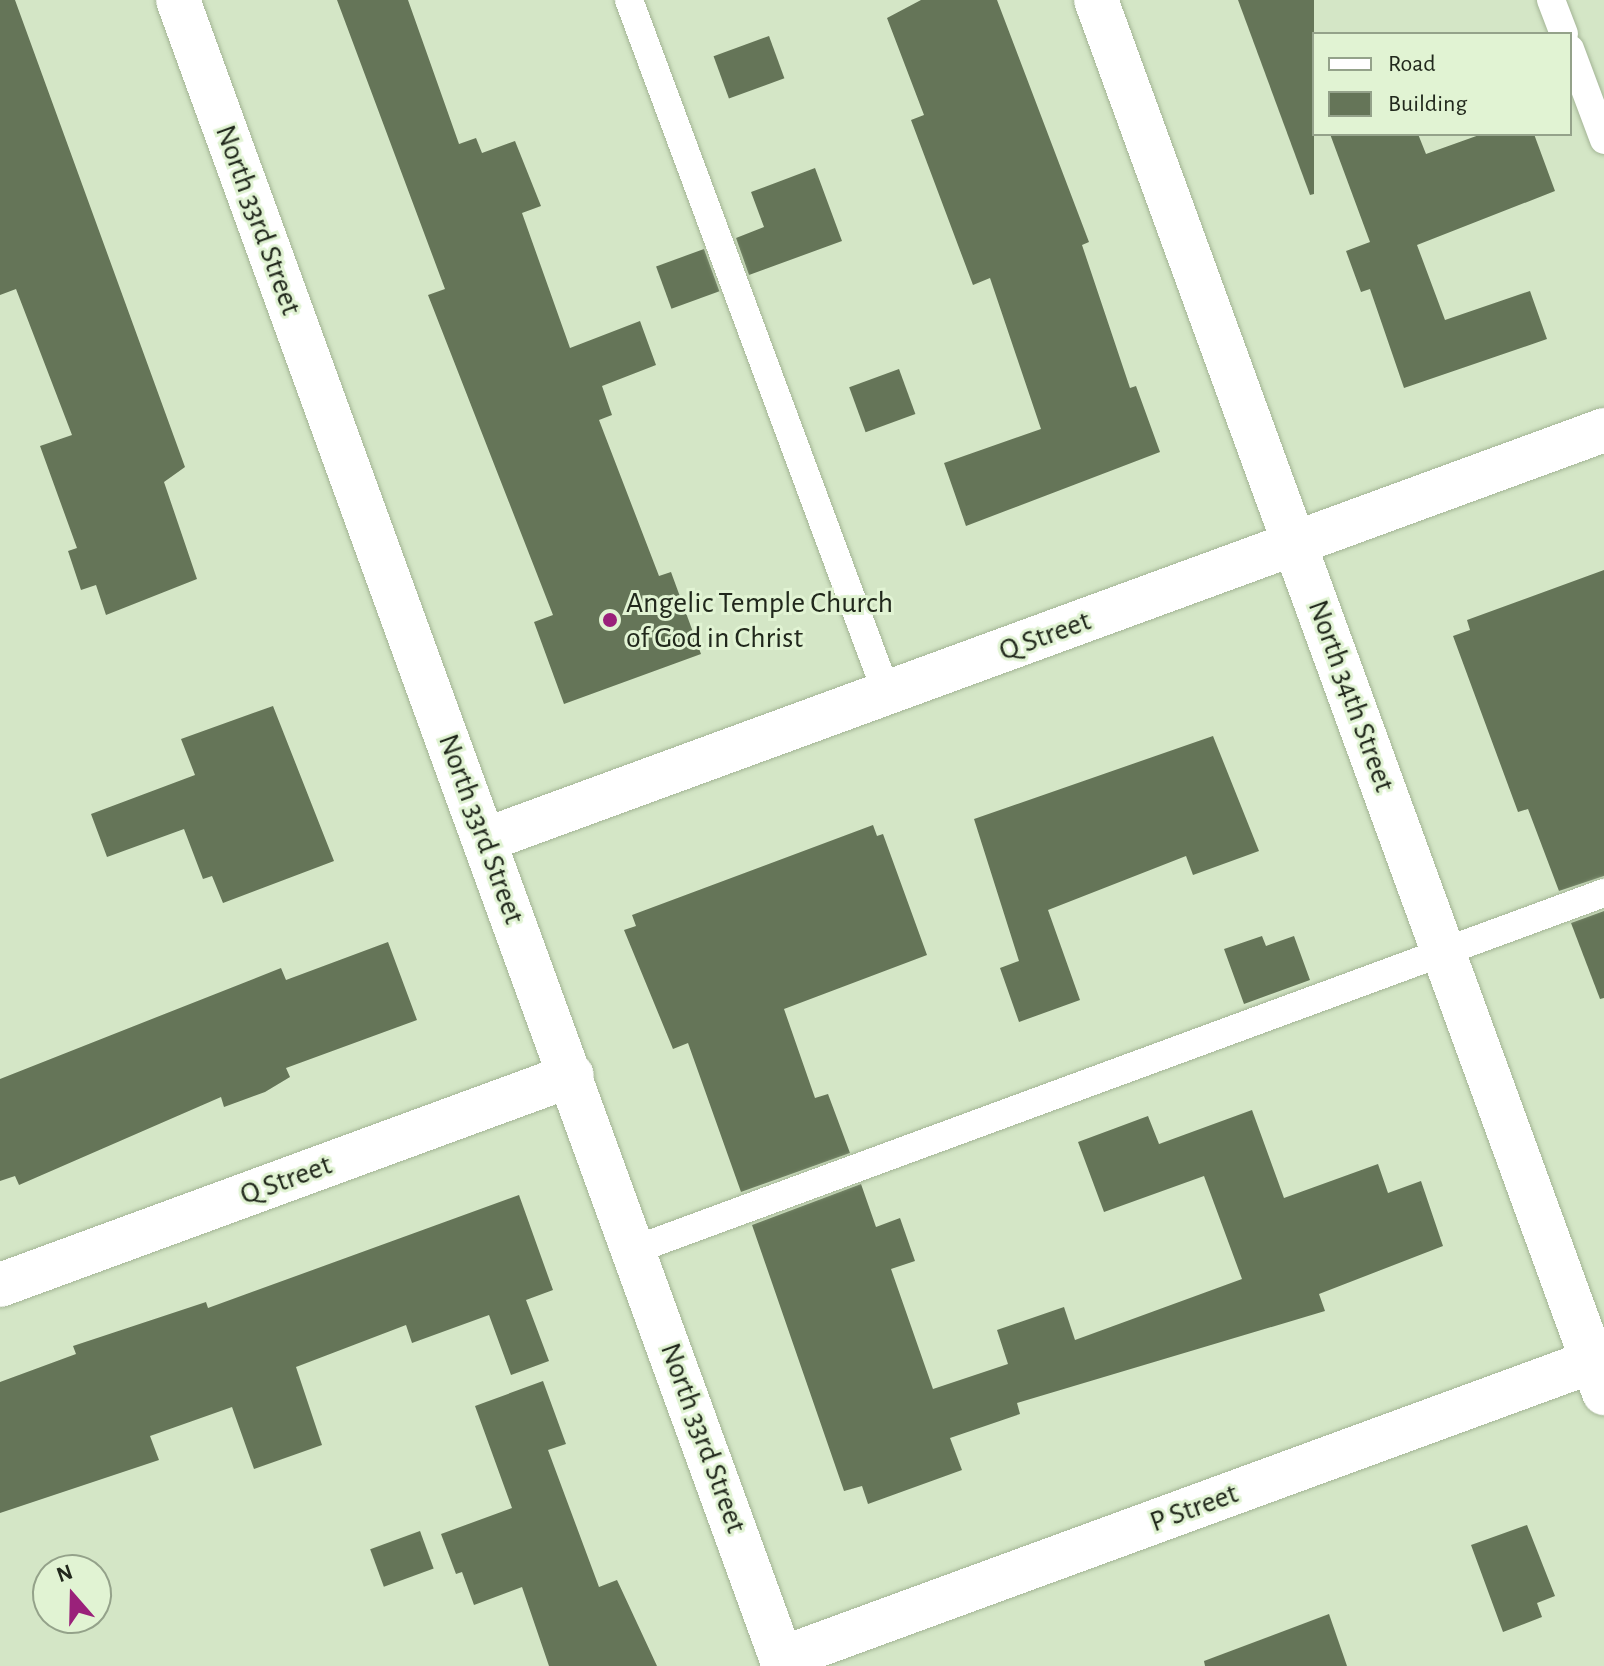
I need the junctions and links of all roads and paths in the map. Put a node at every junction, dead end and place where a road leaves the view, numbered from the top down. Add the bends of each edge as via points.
1 (178, 0) edge
2 (629, 0) edge
3 (1096, 0) edge
4 (1551, 0) edge
5 (1563, 32) edge
6 (1572, 54) edge
7 (1604, 140) edge
8 (1604, 430) edge
9 (1294, 543) junction
10 (887, 694) junction
11 (485, 840) junction
12 (1604, 893) edge
13 (1444, 951) junction
14 (572, 1075) junction
15 (634, 1250) junction
16 (0, 1285) edge
17 (1600, 1370) edge
18 (785, 1663) edge

1 - 11 street, North 33rd Street
2 - 10 lane
3 - 9 street, North 34th Street
4 - 5 lane
6 - 7 lane
8 - 9 street, Q Street
9 - 10 street, Q Street
9 - 13 street, North 34th Street
10 - 11 street, Q Street
11 - 14 street, North 33rd Street
12 - 13 lane
13 - 15 lane
13 - 17 street, North 34th Street
14 - 15 street, North 33rd Street
14 - 16 street, Q Street
15 - 18 street, North 33rd Street
17 - 18 street, P Street

